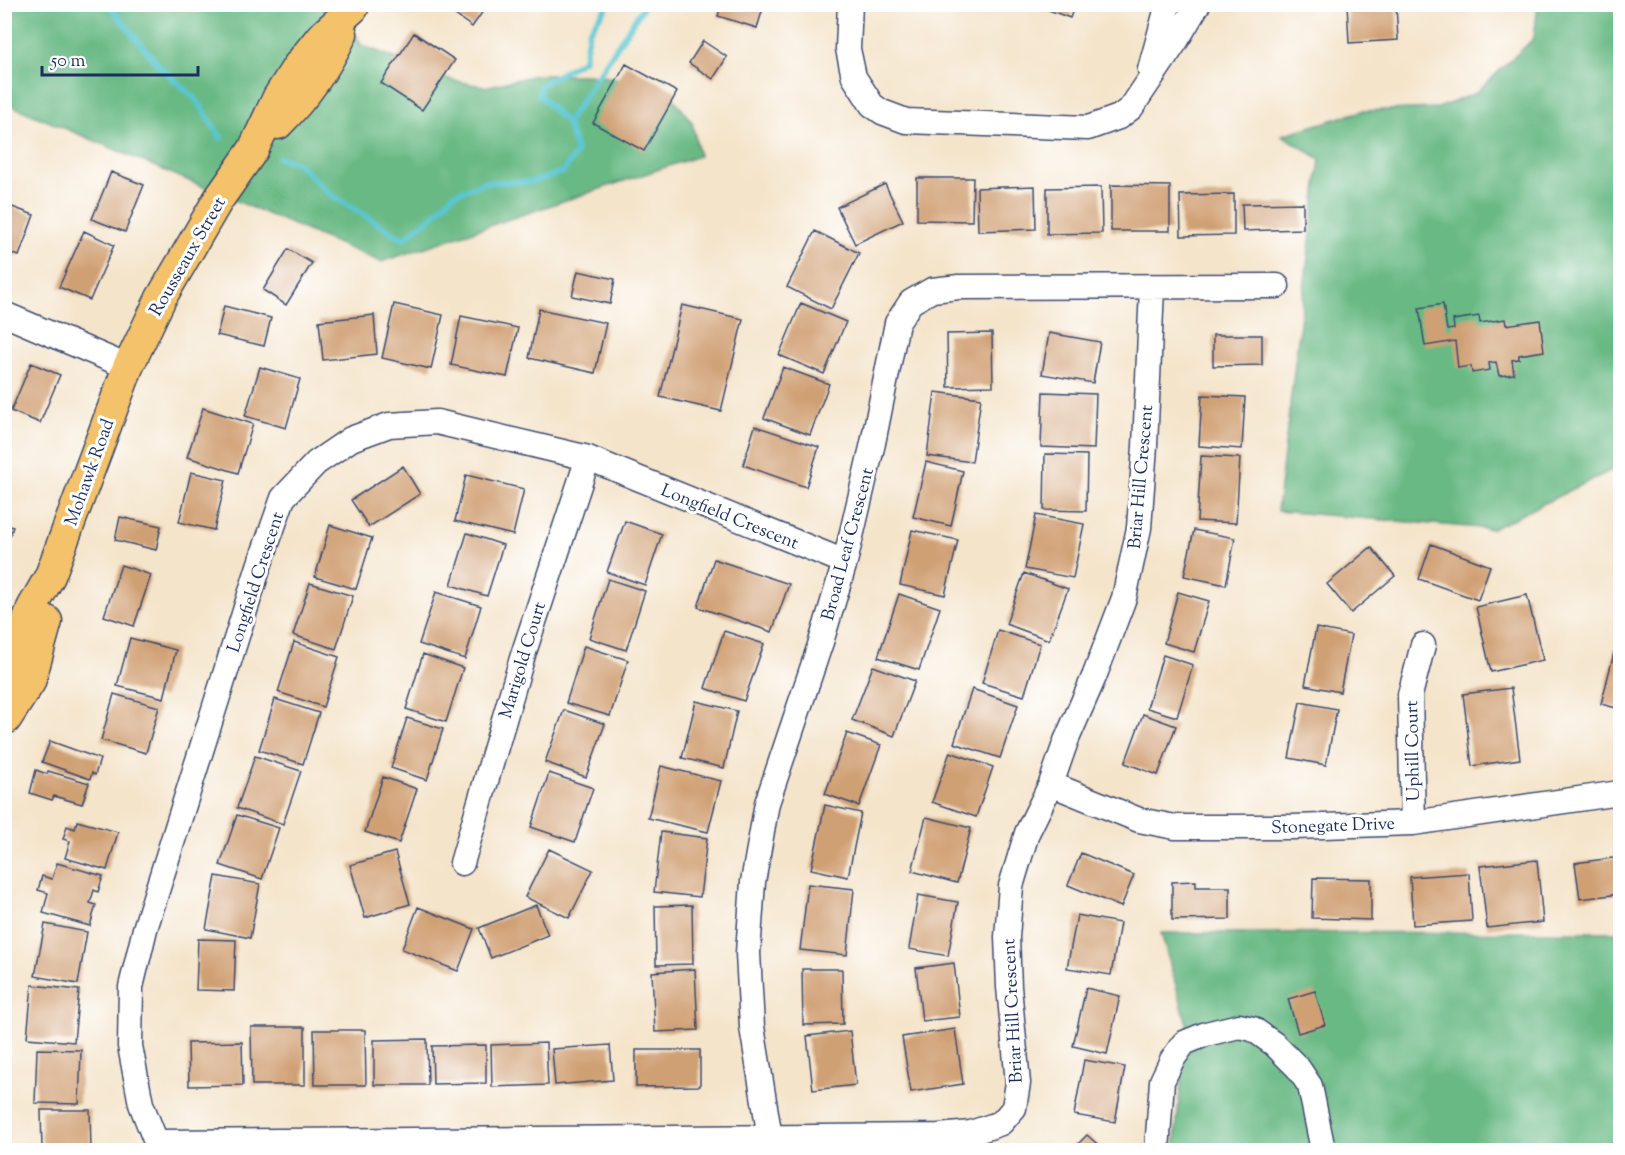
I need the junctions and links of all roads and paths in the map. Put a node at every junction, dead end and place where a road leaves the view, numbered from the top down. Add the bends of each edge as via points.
1 (850, 4) edge
2 (1167, 4) edge
3 (1198, 4) edge
4 (355, 6) edge
5 (1146, 84) junction
6 (1277, 286) dead end
7 (1152, 288) junction
8 (4, 314) edge
9 (128, 367) junction
10 (588, 458) junction
11 (844, 562) junction
12 (50, 576) junction
13 (1423, 645) dead end
14 (4, 707) edge
15 (4, 721) edge
16 (1051, 784) junction
17 (1620, 793) edge
18 (1413, 823) junction
19 (462, 863) dead end
20 (772, 1145) edge
21 (156, 1146) edge
22 (1156, 1150) edge
23 (1323, 1150) edge

1 - 5 street via 848,49 854,76 872,105 906,121 1088,128 1119,117 1131,108
2 - 5 street
3 - 5 street
4 - 9 main road, Rousseaux Street via 320,38 297,67 253,150 218,200 160,298
6 - 7 street, Broad Leaf Crescent
7 - 11 street, Broad Leaf Crescent via 959,287 932,290 911,302 897,323
7 - 16 street, Briar Hill Crescent via 1139,528 1124,598
8 - 9 street
9 - 12 main road, Mohawk Road
10 - 11 street, Longfield Crescent
10 - 19 street, Marigold Court via 523,655
10 - 21 street, Longfield Crescent via 437,422 389,425 351,439 316,463 283,498 145,929 131,987 130,1046 141,1104
11 - 20 street, Broad Leaf Crescent via 767,802 753,882 748,953 752,1027
12 - 14 main road, Mohawk Road via 32,608 7,678
12 - 15 main road, Mohawk Road via 49,612 30,682
13 - 18 street, Uphill Court via 1410,694
16 - 18 street, Stonegate Drive via 1138,820 1174,827
16 - 20 street, Briar Hill Crescent via 1027,833 1011,886 1006,937 1018,1083 1014,1108 1001,1123 971,1133
17 - 18 street, Stonegate Drive
20 - 21 street, Briar Hill Crescent
22 - 23 street via 1162,1081 1184,1042 1239,1026 1252,1029 1274,1044 1304,1077 1310,1086

